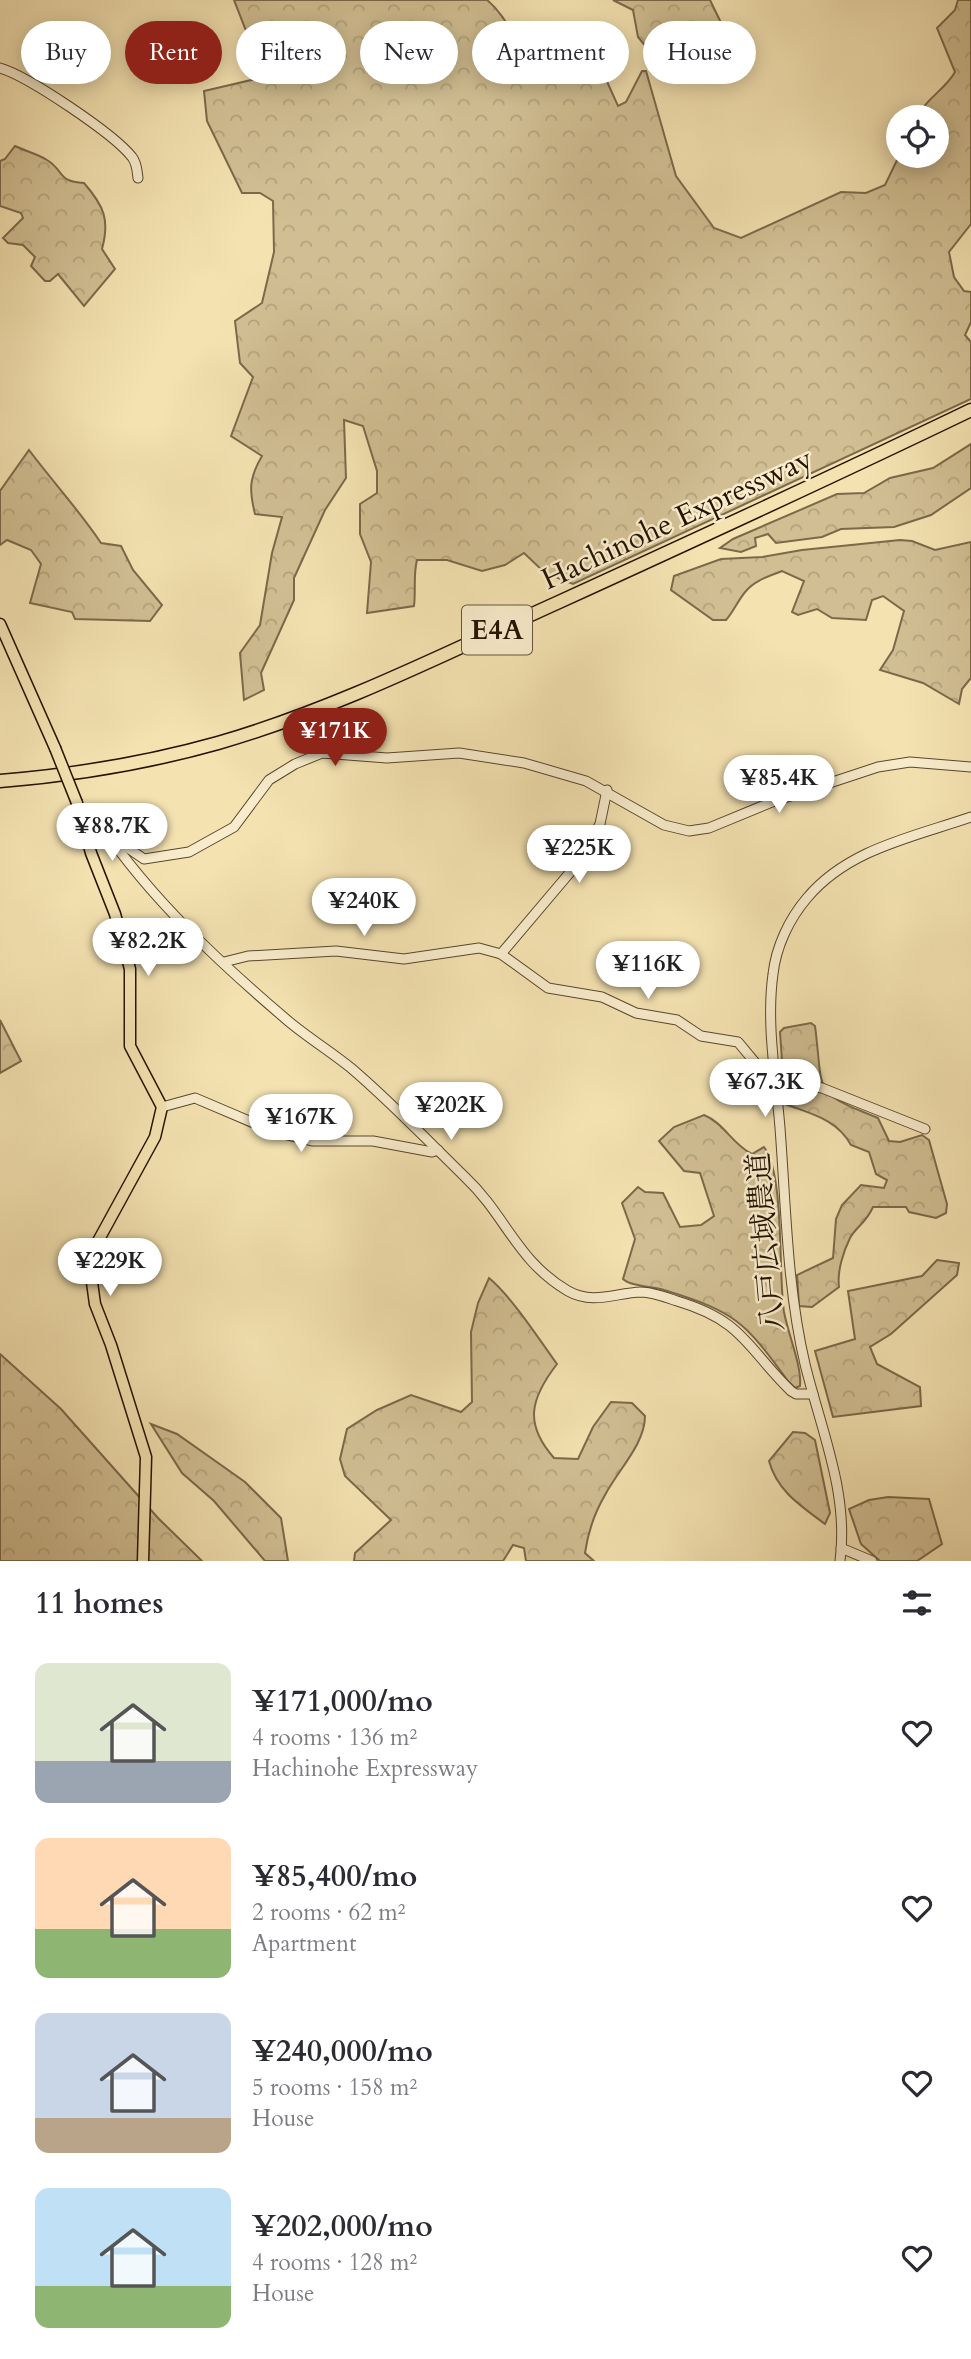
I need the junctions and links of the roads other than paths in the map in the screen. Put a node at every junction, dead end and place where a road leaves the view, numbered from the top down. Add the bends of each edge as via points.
1 (0, 68) edge
2 (138, 178) dead end
3 (971, 410) edge
4 (971, 419) edge
5 (0, 624) edge
6 (971, 767) edge
7 (0, 781) edge
8 (0, 788) edge
9 (607, 790) junction
10 (971, 817) edge
11 (83, 819) junction
12 (107, 835) junction
13 (501, 954) junction
14 (224, 962) junction
15 (776, 1079) junction
16 (162, 1107) junction
17 (925, 1129) dead end
18 (438, 1150) junction
19 (813, 1394) junction
20 (841, 1548) junction
21 (144, 1561) edge
22 (840, 1561) edge
23 (872, 1561) edge

1 - 2 street via 63,103 124,149 135,163
3 - 7 highway, Hachinohe Expressway / E4A via 769,507 315,709 219,743 144,761
4 - 8 highway, Hachinohe Expressway / E4A via 317,715 217,750 146,767
5 - 11 main road, bridge
6 - 9 street via 910,762 878,767 698,831 664,825
9 - 12 street via 550,768 487,756 387,758 322,753 269,780 234,827 189,852 144,859 115,833
9 - 13 street via 600,824 578,863
10 - 15 street, 八戸広域農道 via 856,858 807,898 786,931 773,973
11 - 12 street via 96,820
11 - 16 main road via 130,969 130,1046
12 - 14 street via 149,888
13 - 14 street via 479,948 404,959 336,951 248,956
13 - 15 street via 548,988 602,997 636,1013 677,1020 701,1037 738,1042 765,1075
14 - 18 street
15 - 17 street via 822,1088
15 - 19 street, 八戸広域農道 via 795,1311
16 - 18 street via 195,1098 265,1128 312,1141 373,1140
16 - 21 main road via 155,1137 97,1243 91,1275 95,1304 146,1457
18 - 19 street via 488,1200 527,1259 571,1292 601,1299 644,1292 694,1306 738,1330 791,1391
19 - 20 street, 八戸広域農道 via 840,1500
20 - 22 street, 八戸広域農道
20 - 23 street

